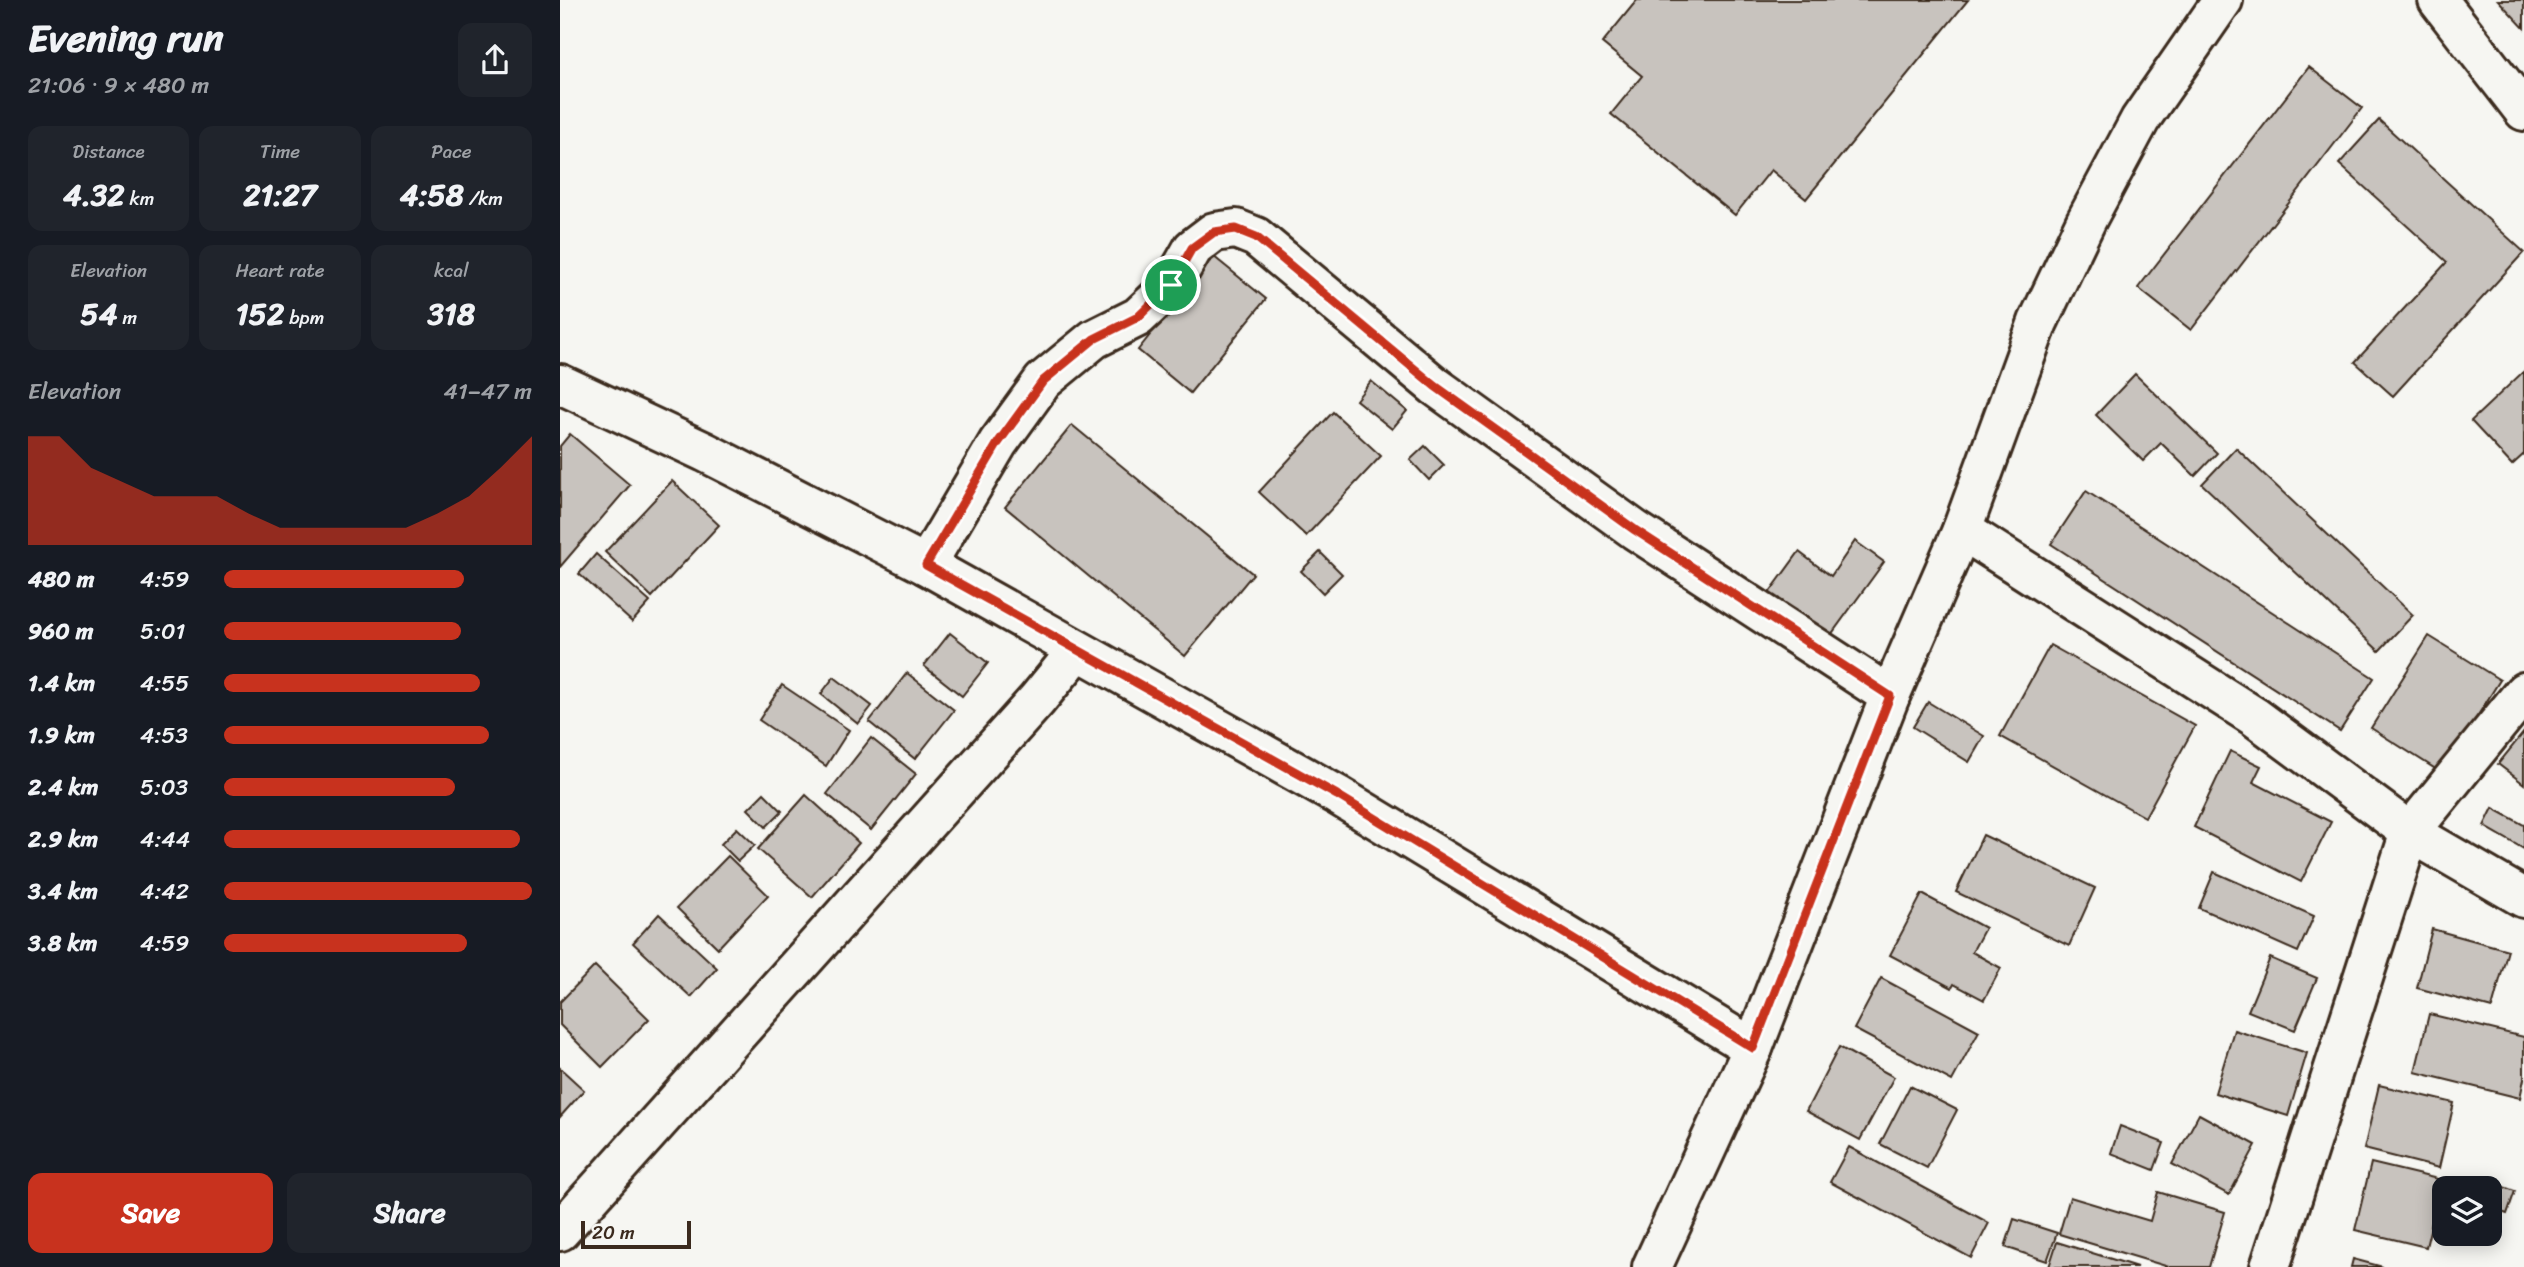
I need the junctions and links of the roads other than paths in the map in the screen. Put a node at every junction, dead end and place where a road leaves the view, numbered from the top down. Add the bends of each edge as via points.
1 (2223, 0) edge
2 (2438, 0) edge
3 (2524, 111) edge
4 (560, 384) edge
5 (1962, 530) junction
6 (926, 565) junction
7 (1077, 651) junction
8 (2524, 692) edge
9 (1890, 696) junction
10 (2410, 832) junction
11 (2524, 898) edge
12 (1753, 1048) junction
13 (560, 1231) edge
14 (1652, 1267) edge
15 (2270, 1267) edge

1 - 5 street via 2140,120 2086,221 2038,323
2 - 3 street
4 - 6 street
5 - 9 street
5 - 10 street via 2255,717
6 - 7 street
6 - 9 street via 998,443 1043,381 1094,339 1138,317 1171,285 1192,248 1214,232 1236,229 1256,237 1435,386 1635,530
7 - 12 street via 1337,795
7 - 13 street
8 - 10 street
9 - 12 street
10 - 11 street
10 - 15 street
12 - 14 street

